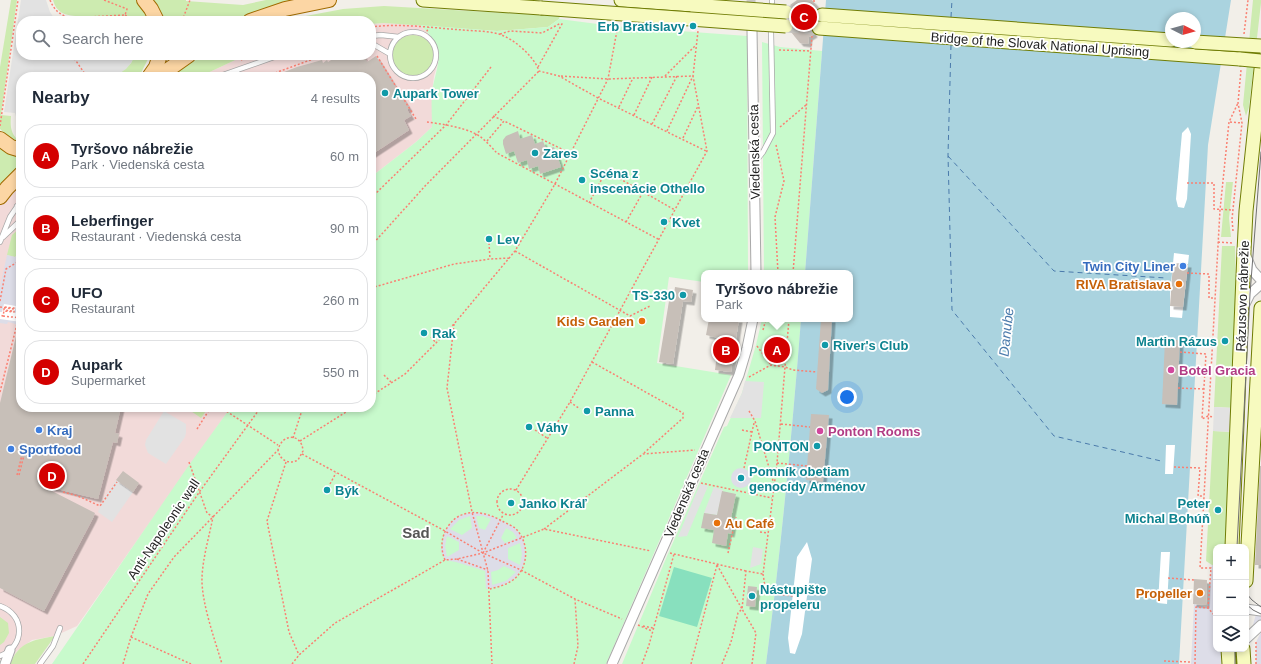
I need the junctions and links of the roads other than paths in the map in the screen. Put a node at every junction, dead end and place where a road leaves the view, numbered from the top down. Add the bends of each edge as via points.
1 (144, 0) edge
2 (329, 0) edge
3 (423, 0) edge
4 (621, 0) edge
5 (786, 12) tunnel mouth
6 (822, 15) tunnel mouth
7 (154, 16) edge
8 (265, 16) edge
9 (786, 26) tunnel mouth
10 (752, 30) tunnel mouth
11 (771, 32) dead end
12 (816, 32) tunnel mouth
13 (376, 36) edge
14 (398, 37) junction
15 (1165, 40) edge
16 (1201, 42) edge
17 (1261, 46) edge
18 (376, 47) edge
19 (390, 54) junction
20 (158, 60) edge
21 (182, 60) edge
22 (265, 60) edge
23 (1261, 61) edge
24 (243, 67) junction
25 (1261, 69) edge
26 (152, 72) edge
27 (165, 72) edge
28 (230, 72) edge
29 (236, 72) edge
30 (0, 139) edge
31 (16, 148) edge
32 (754, 164) junction
33 (16, 179) edge
34 (0, 197) edge
35 (16, 208) edge
36 (16, 225) edge
37 (1, 240) edge
38 (1244, 251) junction
39 (756, 270) edge
40 (1261, 280) edge
41 (1261, 284) edge
42 (1261, 308) edge
43 (1242, 313) junction
44 (752, 322) edge
45 (1258, 394) edge
46 (1232, 544) edge
47 (1246, 580) edge
48 (0, 606) edge
49 (1249, 609) edge
50 (1261, 611) edge
51 (1261, 625) edge
52 (60, 628) dead end
53 (1249, 636) edge
54 (10, 650) junction
55 (1228, 652) edge
56 (1244, 652) edge
57 (0, 656) edge
58 (6, 664) edge
59 (40, 664) edge
60 (612, 664) edge
61 (1229, 664) edge
62 (1244, 664) edge

1 - 7 main road
2 - 8 main road
3 - 9 main road, bridge
4 - 5 main road, bridge
6 - 15 main road, Bridge of the Slovak National Uprising
10 - 32 street, Viedenská cesta
11 - 32 lane via 772,132
12 - 23 main road, Bridge of the Slovak National Uprising, bridge
13 - 14 lane
14 - 19 lane
14 - 19 lane via 411,32 425,35 434,45 436,54 433,68 424,76 411,78 399,74 391,63
16 - 17 main road, bridge
18 - 19 lane
20 - 26 main road
21 - 27 main road
22 - 24 lane
24 - 28 lane
24 - 29 lane
25 - 38 main road, Rázusovo nábrežie
30 - 31 main road
32 - 39 street, Viedenská cesta
33 - 34 main road
35 - 37 lane
36 - 37 lane
38 - 40 street via 1252,270
38 - 43 main road, Rázusovo nábrežie
41 - 43 street via 1246,300
42 - 45 main road, Rázusovo nábrežie
43 - 46 main road, Rázusovo nábrežie
44 - 60 street, Viedenská cesta via 739,375
45 - 47 main road, Rázusovo nábrežie
48 - 54 lane via 11,612 18,625 17,640
49 - 50 street
51 - 53 street
52 - 59 lane via 53,646
54 - 57 lane
54 - 58 street
55 - 61 main road
56 - 62 main road

